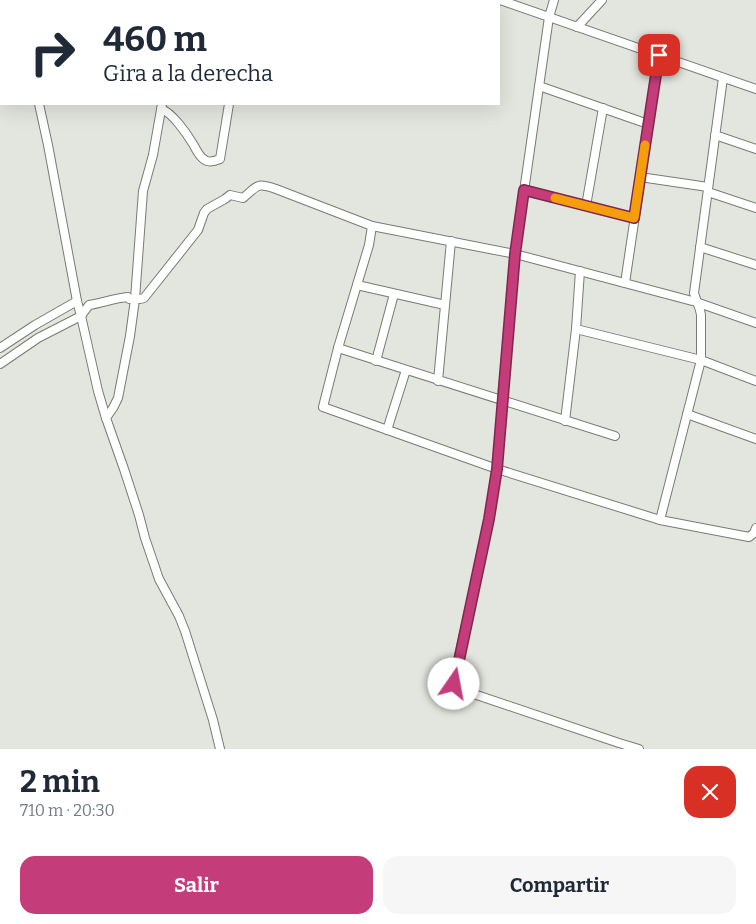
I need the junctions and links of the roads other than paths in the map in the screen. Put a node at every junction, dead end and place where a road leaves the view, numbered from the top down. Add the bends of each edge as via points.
1 (500, 0) edge
2 (554, 0) edge
3 (602, 0) edge
4 (549, 17) junction
5 (577, 27) junction
6 (659, 55) junction
7 (723, 78) junction
8 (539, 86) junction
9 (756, 89) edge
10 (39, 105) edge
11 (228, 105) edge
12 (162, 106) edge
13 (604, 108) junction
14 (648, 124) junction
15 (715, 135) junction
16 (756, 148) edge
17 (640, 177) junction
18 (708, 189) junction
19 (524, 190) junction
20 (586, 206) junction
21 (756, 208) edge
22 (634, 218) junction
23 (372, 226) junction
24 (451, 241) junction
25 (700, 247) junction
26 (515, 254) junction
27 (756, 265) edge
28 (580, 271) junction
29 (625, 283) junction
30 (357, 285) junction
31 (394, 294) junction
32 (135, 299) junction
33 (77, 301) junction
34 (696, 302) junction
35 (445, 305) junction
36 (82, 316) junction
37 (756, 323) edge
38 (576, 329) junction
39 (0, 348) edge
40 (338, 348) junction
41 (702, 360) junction
42 (376, 361) junction
43 (0, 364) edge
44 (406, 370) junction
45 (438, 381) junction
46 (756, 381) edge
47 (502, 402) junction
48 (687, 414) junction
49 (106, 418) junction
50 (565, 421) junction
51 (386, 430) junction
52 (614, 436) dead end
53 (756, 439) edge
54 (497, 469) junction
55 (660, 520) junction
56 (756, 528) edge
57 (220, 749) edge
58 (639, 749) edge

1 - 4 street
2 - 4 street
3 - 5 street
4 - 5 street
4 - 8 street
5 - 6 street
6 - 7 street
6 - 14 street
7 - 9 street
7 - 15 street
8 - 13 street
8 - 19 street
10 - 33 street
11 - 12 street via 220,159 217,161 205,160
12 - 32 street via 143,191
13 - 14 street
13 - 20 street
14 - 17 street
15 - 16 street
15 - 18 street
17 - 18 street
17 - 22 street
18 - 21 street
18 - 25 street
19 - 20 street
19 - 26 street
20 - 22 street
22 - 29 street
23 - 24 street
23 - 30 street
23 - 32 street via 258,185 243,198 230,195 207,208 198,230 147,295
24 - 26 street
24 - 35 street
25 - 27 street
25 - 34 street via 694,293
26 - 28 street
26 - 47 street
28 - 29 street
28 - 38 street
29 - 34 street
30 - 31 street
30 - 40 street
31 - 35 street
31 - 42 street
32 - 36 street via 128,297 90,305
32 - 49 street via 119,393
33 - 36 street
33 - 39 street
34 - 37 street
34 - 41 street via 701,314
35 - 45 street
36 - 43 street via 38,338
36 - 49 street
38 - 41 street
38 - 50 street
40 - 42 street
40 - 51 street via 323,407
41 - 46 street
41 - 48 street
42 - 44 street
44 - 45 street
44 - 51 street
45 - 47 street
47 - 50 street
47 - 54 street
48 - 53 street
48 - 55 street
49 - 57 street via 145,538 185,631
50 - 52 street
51 - 54 street
54 - 55 street
54 - 58 street via 454,685
55 - 56 street via 749,537

